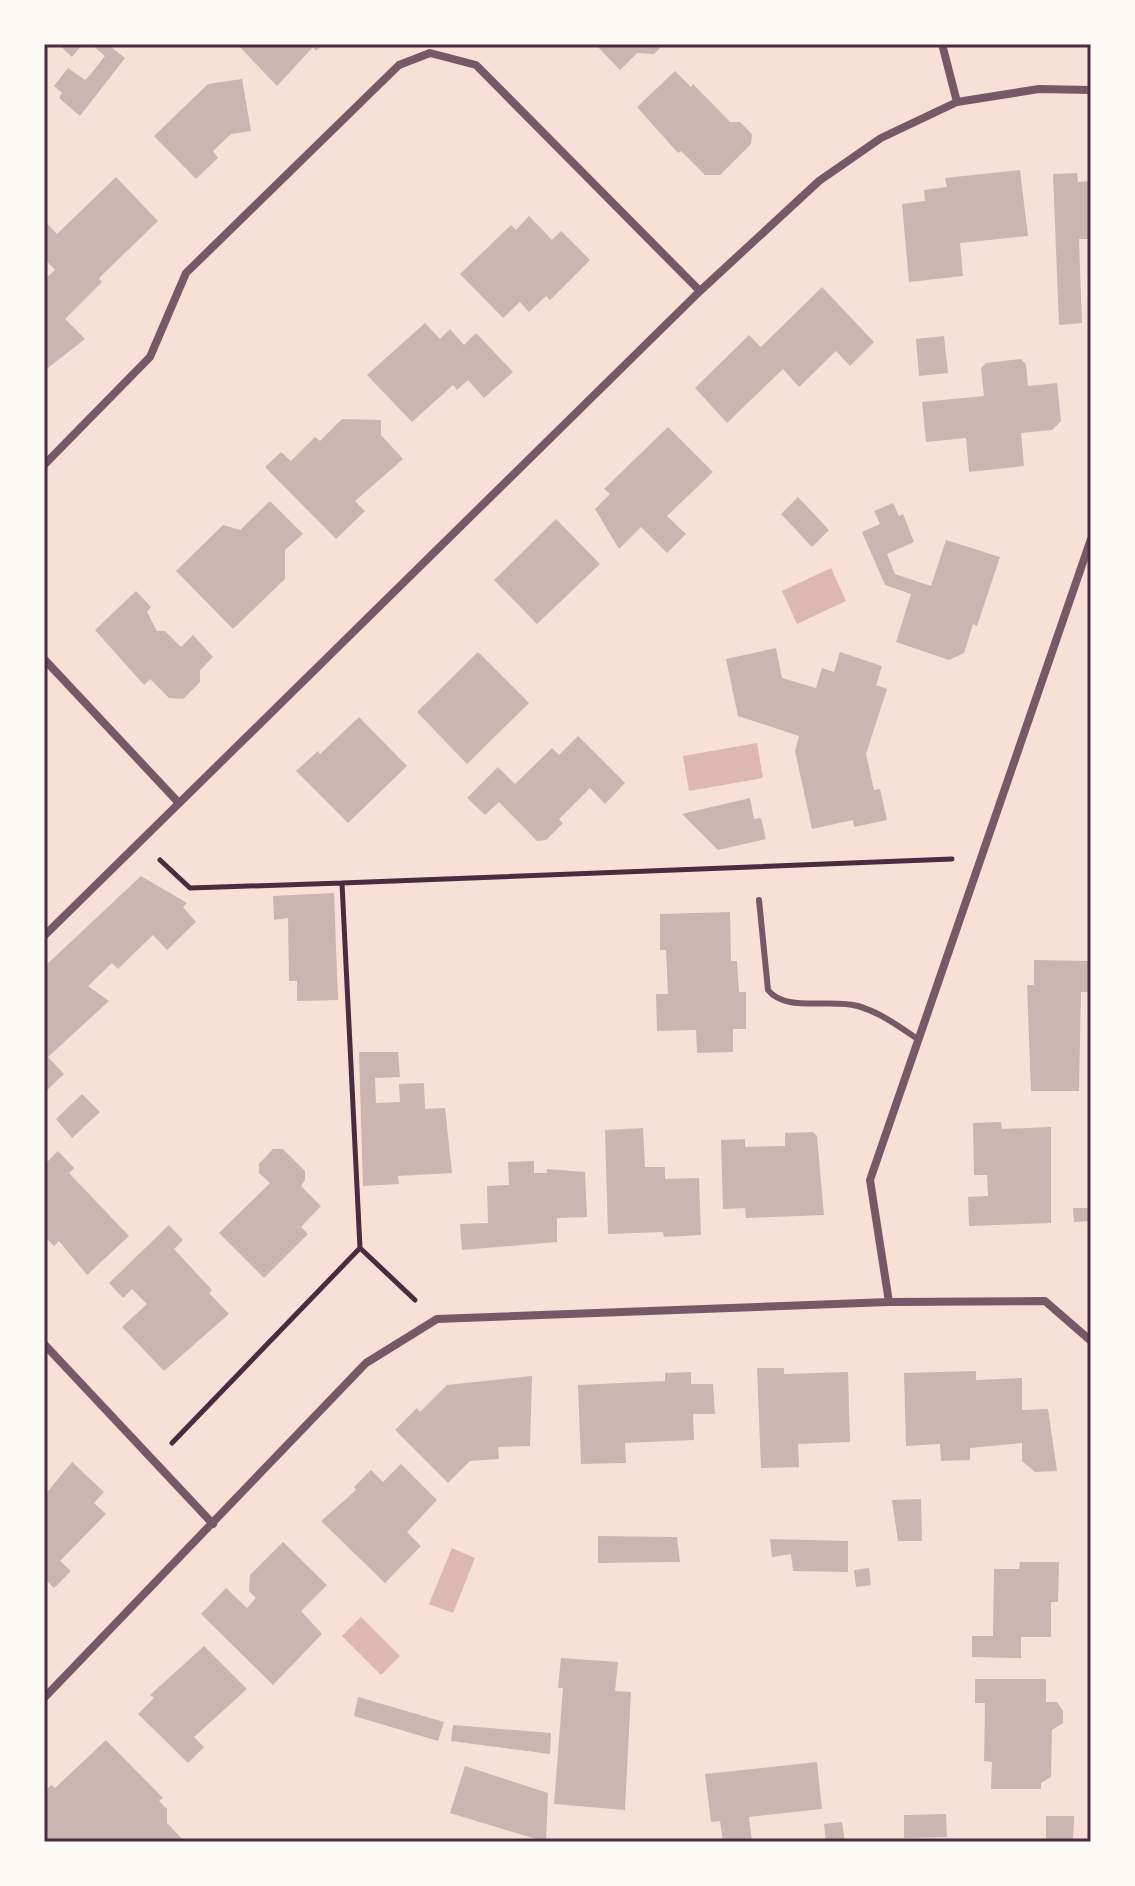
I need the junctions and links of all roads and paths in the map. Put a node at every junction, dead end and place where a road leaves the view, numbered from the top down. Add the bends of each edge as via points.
1 (942, 44) edge
2 (1091, 90) edge
3 (957, 102) junction
4 (700, 291) junction
5 (44, 465) edge
6 (1091, 539) edge
7 (44, 659) edge
8 (178, 802) junction
9 (141, 843) junction
10 (983, 858) junction
11 (342, 883) junction
12 (759, 900) dead end
13 (44, 936) edge
14 (919, 1040) junction
15 (360, 1248) junction
16 (889, 1302) junction
17 (437, 1319) junction
18 (1091, 1341) edge
19 (44, 1344) edge
20 (154, 1461) junction
21 (213, 1524) junction
22 (44, 1698) edge

1 - 3 street
2 - 3 street via 1039,89
3 - 4 street via 881,138 819,181
4 - 5 street via 476,65 430,53 399,65 186,273 150,357
4 - 8 street
6 - 10 street
7 - 8 street
8 - 9 street
9 - 11 path via 190,888
9 - 13 street
10 - 11 path
10 - 14 street
11 - 15 path
12 - 14 lane via 768,990 776,999 859,1006
14 - 16 street via 870,1180
15 - 17 path
15 - 20 path
16 - 17 street
16 - 18 street via 1045,1301
17 - 21 street via 366,1363
19 - 20 street
20 - 21 street
21 - 22 street

